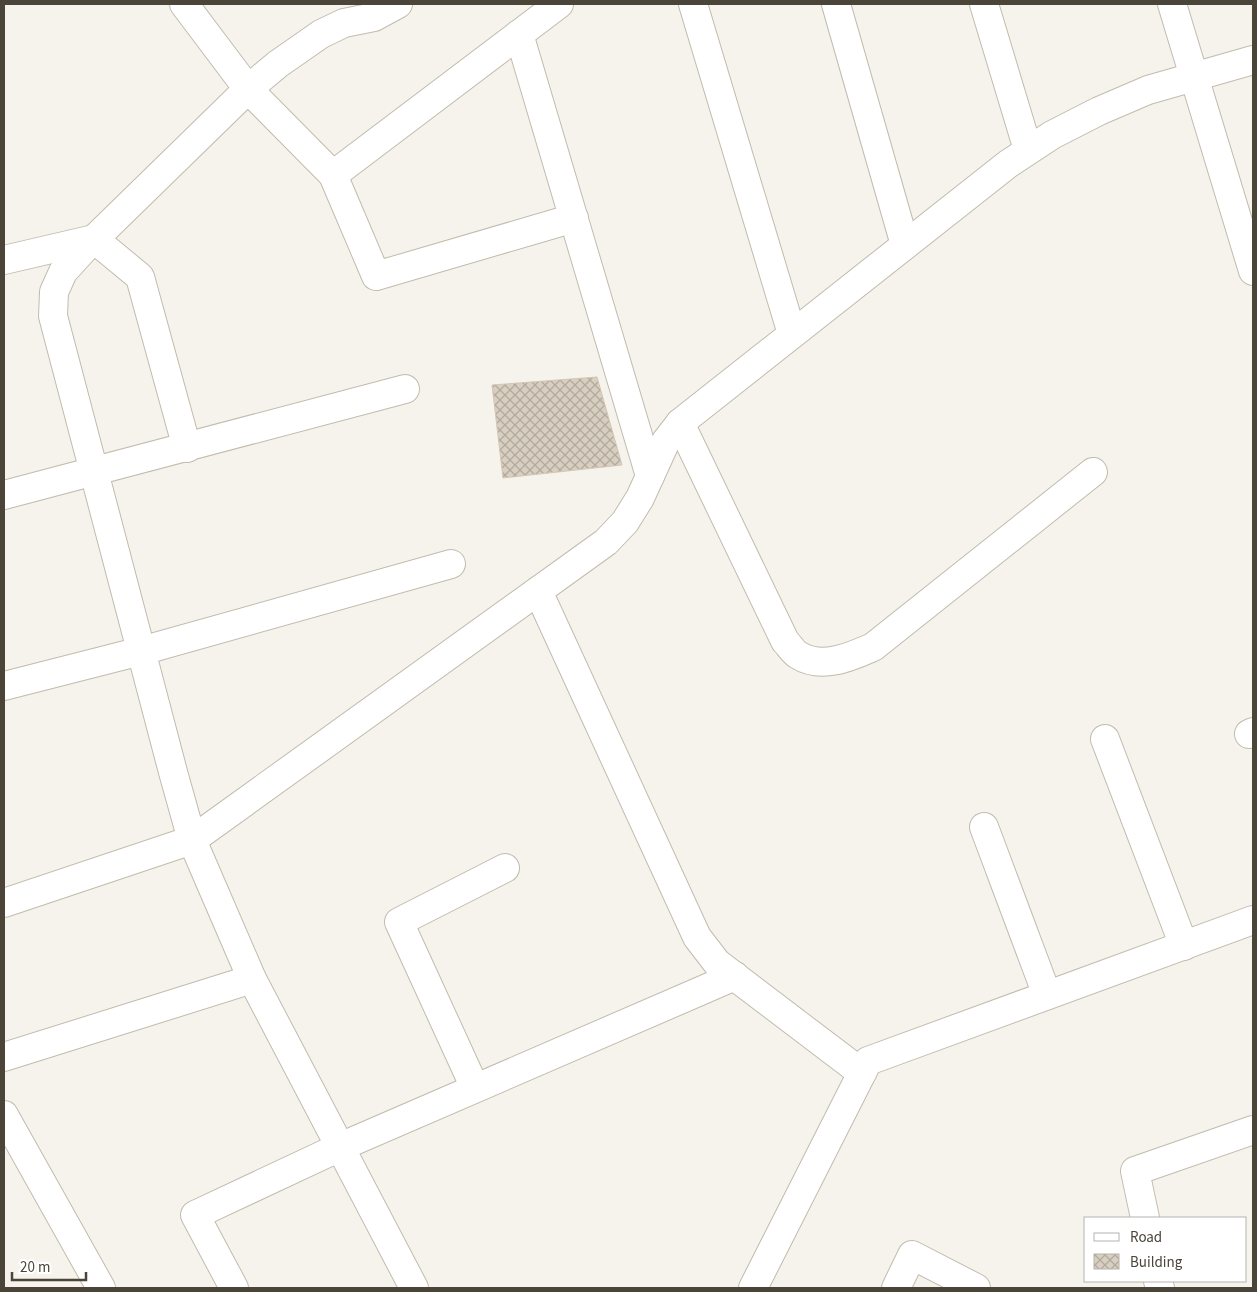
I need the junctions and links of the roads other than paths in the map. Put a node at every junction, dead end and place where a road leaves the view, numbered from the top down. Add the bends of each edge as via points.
1 (184, 4) edge
2 (559, 4) edge
3 (693, 4) edge
4 (836, 4) edge
5 (984, 4) edge
6 (1172, 4) edge
7 (391, 5) edge
8 (519, 34) junction
9 (1253, 60) edge
10 (1193, 77) junction
11 (248, 89) junction
12 (1028, 150) junction
13 (333, 175) junction
14 (574, 218) junction
15 (94, 239) junction
16 (906, 245) junction
17 (4, 260) edge
18 (1253, 271) edge
19 (792, 334) junction
20 (405, 389) dead end
21 (680, 423) junction
22 (187, 448) junction
23 (94, 472) junction
24 (1093, 472) dead end
25 (650, 476) junction
26 (4, 495) edge
27 (451, 564) dead end
28 (538, 591) junction
29 (141, 651) junction
30 (4, 686) edge
31 (1106, 739) dead end
32 (984, 827) dead end
33 (192, 840) junction
34 (505, 868) dead end
35 (4, 903) edge
36 (1253, 920) edge
37 (1184, 946) junction
38 (734, 976) junction
39 (252, 979) junction
40 (1047, 995) junction
41 (4, 1057) edge
42 (862, 1072) junction
43 (475, 1088) junction
44 (4, 1115) edge
45 (1253, 1130) edge
46 (340, 1147) junction
47 (1145, 1217) edge
48 (101, 1288) edge
49 (234, 1288) edge
50 (414, 1288) edge
51 (753, 1288) edge
52 (896, 1288) edge
53 (976, 1288) edge

1 - 11 street
2 - 8 street
3 - 19 street
4 - 16 street
5 - 12 street
6 - 10 street
7 - 11 street via 374,16 321,34
8 - 13 street
8 - 14 street
9 - 10 street
10 - 12 street via 1148,90 1107,108
10 - 18 street
11 - 13 street
11 - 15 street
12 - 16 street
13 - 14 street via 376,276
14 - 25 street
15 - 17 street
15 - 22 street via 140,277
15 - 23 street via 62,272 54,292 53,316
16 - 19 street
19 - 21 street
20 - 22 street
21 - 24 street via 785,641 797,655 815,662 846,659 873,647
21 - 25 street via 666,441
22 - 23 street
23 - 26 street
23 - 29 street
25 - 28 street via 625,522 606,542
27 - 29 street
28 - 33 street
28 - 38 street via 697,937 717,963
29 - 30 street
29 - 33 street
31 - 37 street
32 - 40 street
33 - 35 street
33 - 39 street
34 - 43 street via 399,922
36 - 37 street
37 - 40 street
38 - 42 street
38 - 43 street
39 - 41 street
39 - 46 street
40 - 42 street via 868,1061
42 - 51 street
43 - 46 street
44 - 48 street
45 - 47 street via 1134,1171
46 - 49 street via 195,1215
46 - 50 street
52 - 53 street via 912,1255

